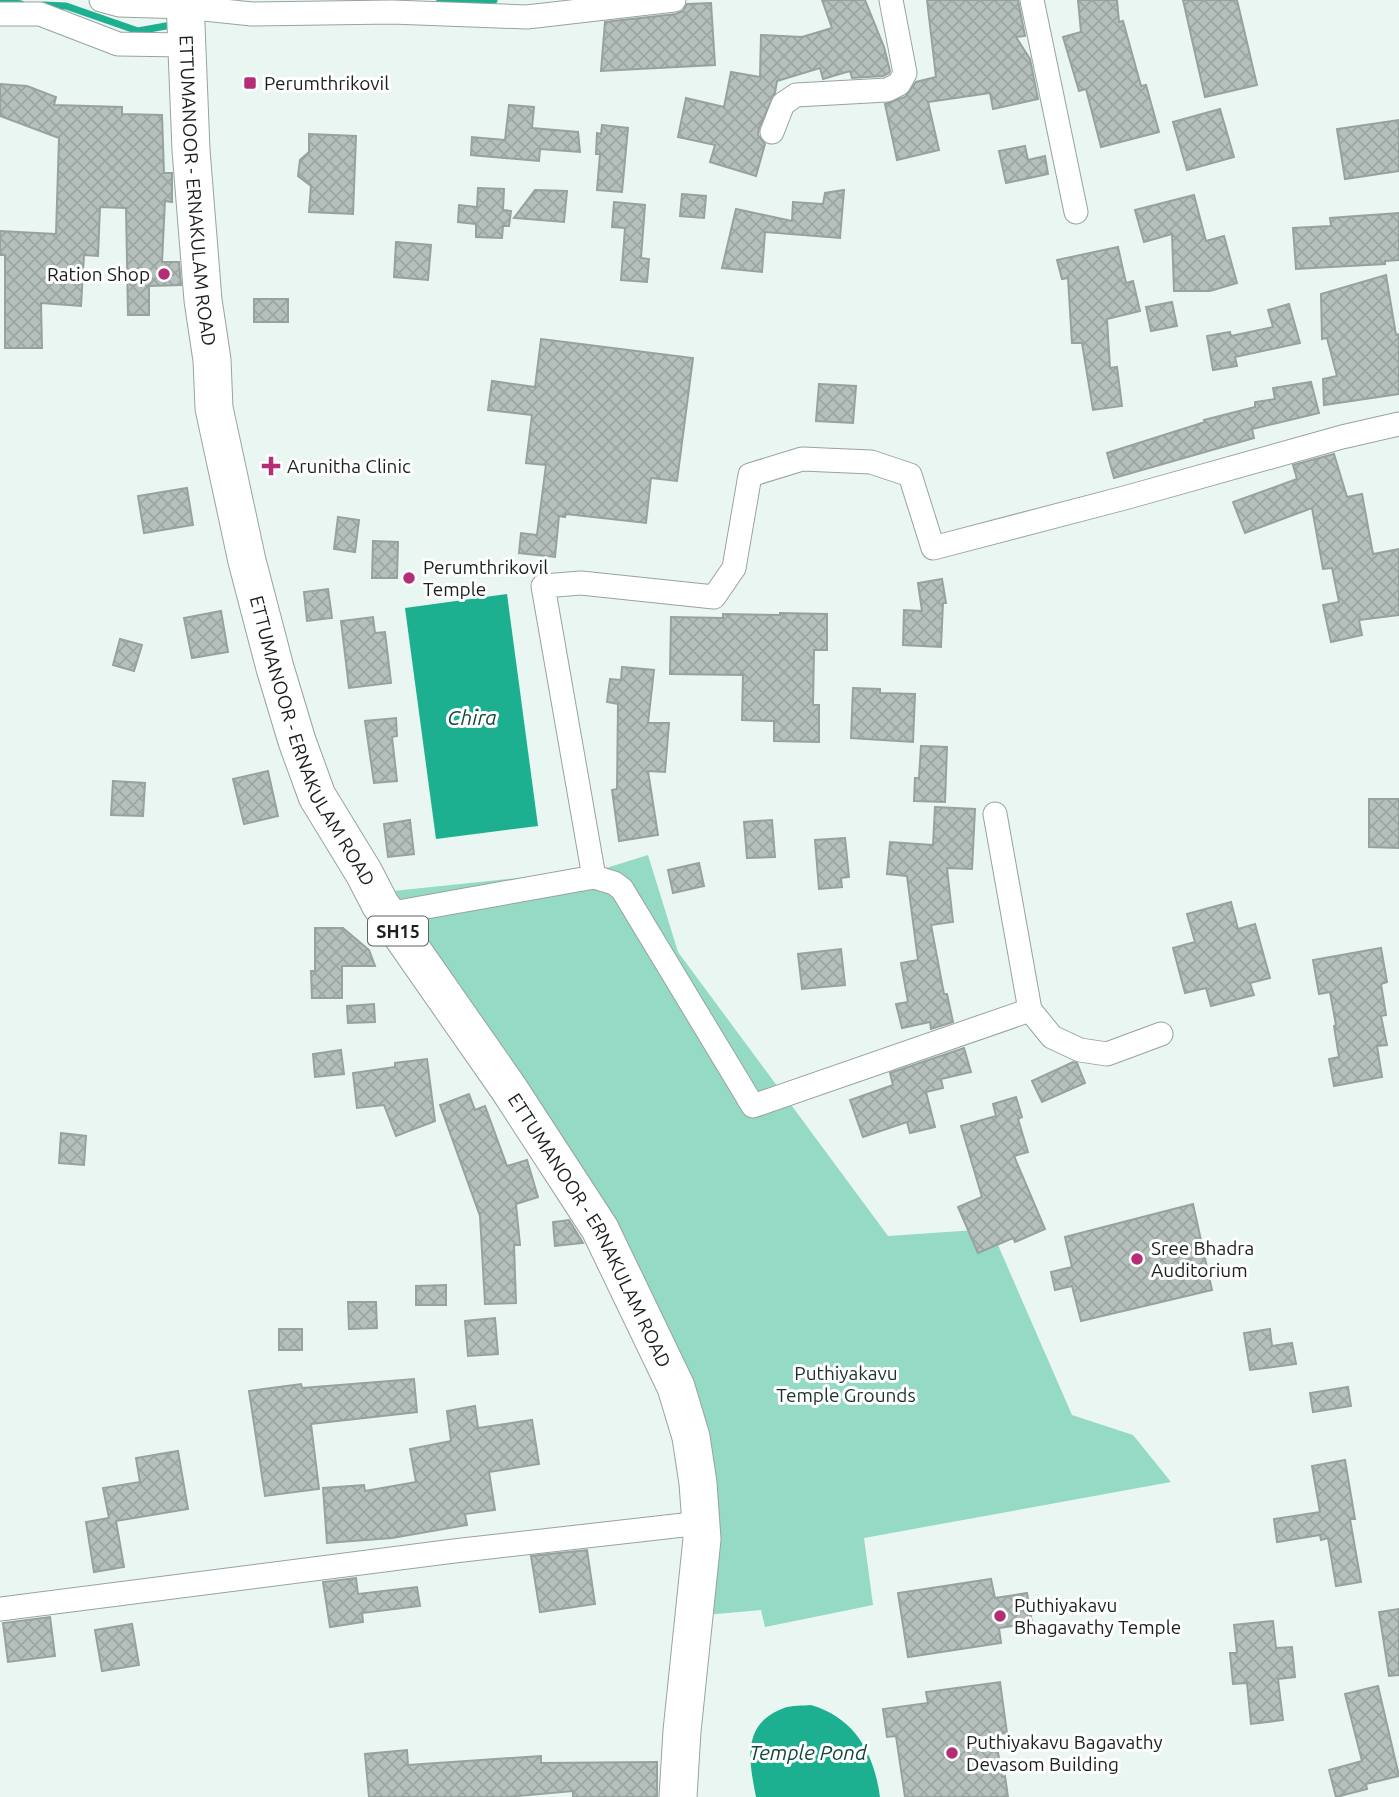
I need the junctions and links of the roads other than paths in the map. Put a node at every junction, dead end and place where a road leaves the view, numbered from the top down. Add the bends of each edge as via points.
1 (101, 0) edge
2 (674, 0) edge
3 (891, 0) edge
4 (1032, 0) edge
5 (185, 3) edge
6 (0, 14) edge
7 (185, 45) junction
8 (772, 132) dead end
9 (1076, 212) dead end
10 (1399, 424) edge
11 (995, 814) dead end
12 (594, 877) junction
13 (387, 914) junction
14 (1030, 1010) junction
15 (1161, 1034) dead end
16 (701, 1522) junction
17 (0, 1609) edge
18 (684, 1789) edge

1 - 5 street via 119,5
2 - 5 street via 527,17 392,12 251,14
3 - 8 street via 905,73 899,84 887,90 796,94 783,104
4 - 9 street
5 - 7 main road, ETTUMANOOR - ERNAKULAM ROAD / SH15
6 - 7 street via 40,14 118,44
7 - 13 main road, ETTUMANOOR - ERNAKULAM ROAD / SH15 via 214,408 247,561 275,668 317,796
10 - 12 street via 933,548 910,475 871,463 802,459 750,475 734,568 714,597 582,583 542,586
11 - 14 street
12 - 13 street
12 - 14 street via 622,889 753,1106
13 - 16 main road, ETTUMANOOR - ERNAKULAM ROAD / SH15 via 600,1229 676,1387 691,1437
14 - 15 street via 1052,1037 1080,1050 1107,1054
16 - 17 street
16 - 18 main road, ETTUMANOOR - ERNAKULAM ROAD / SH15

